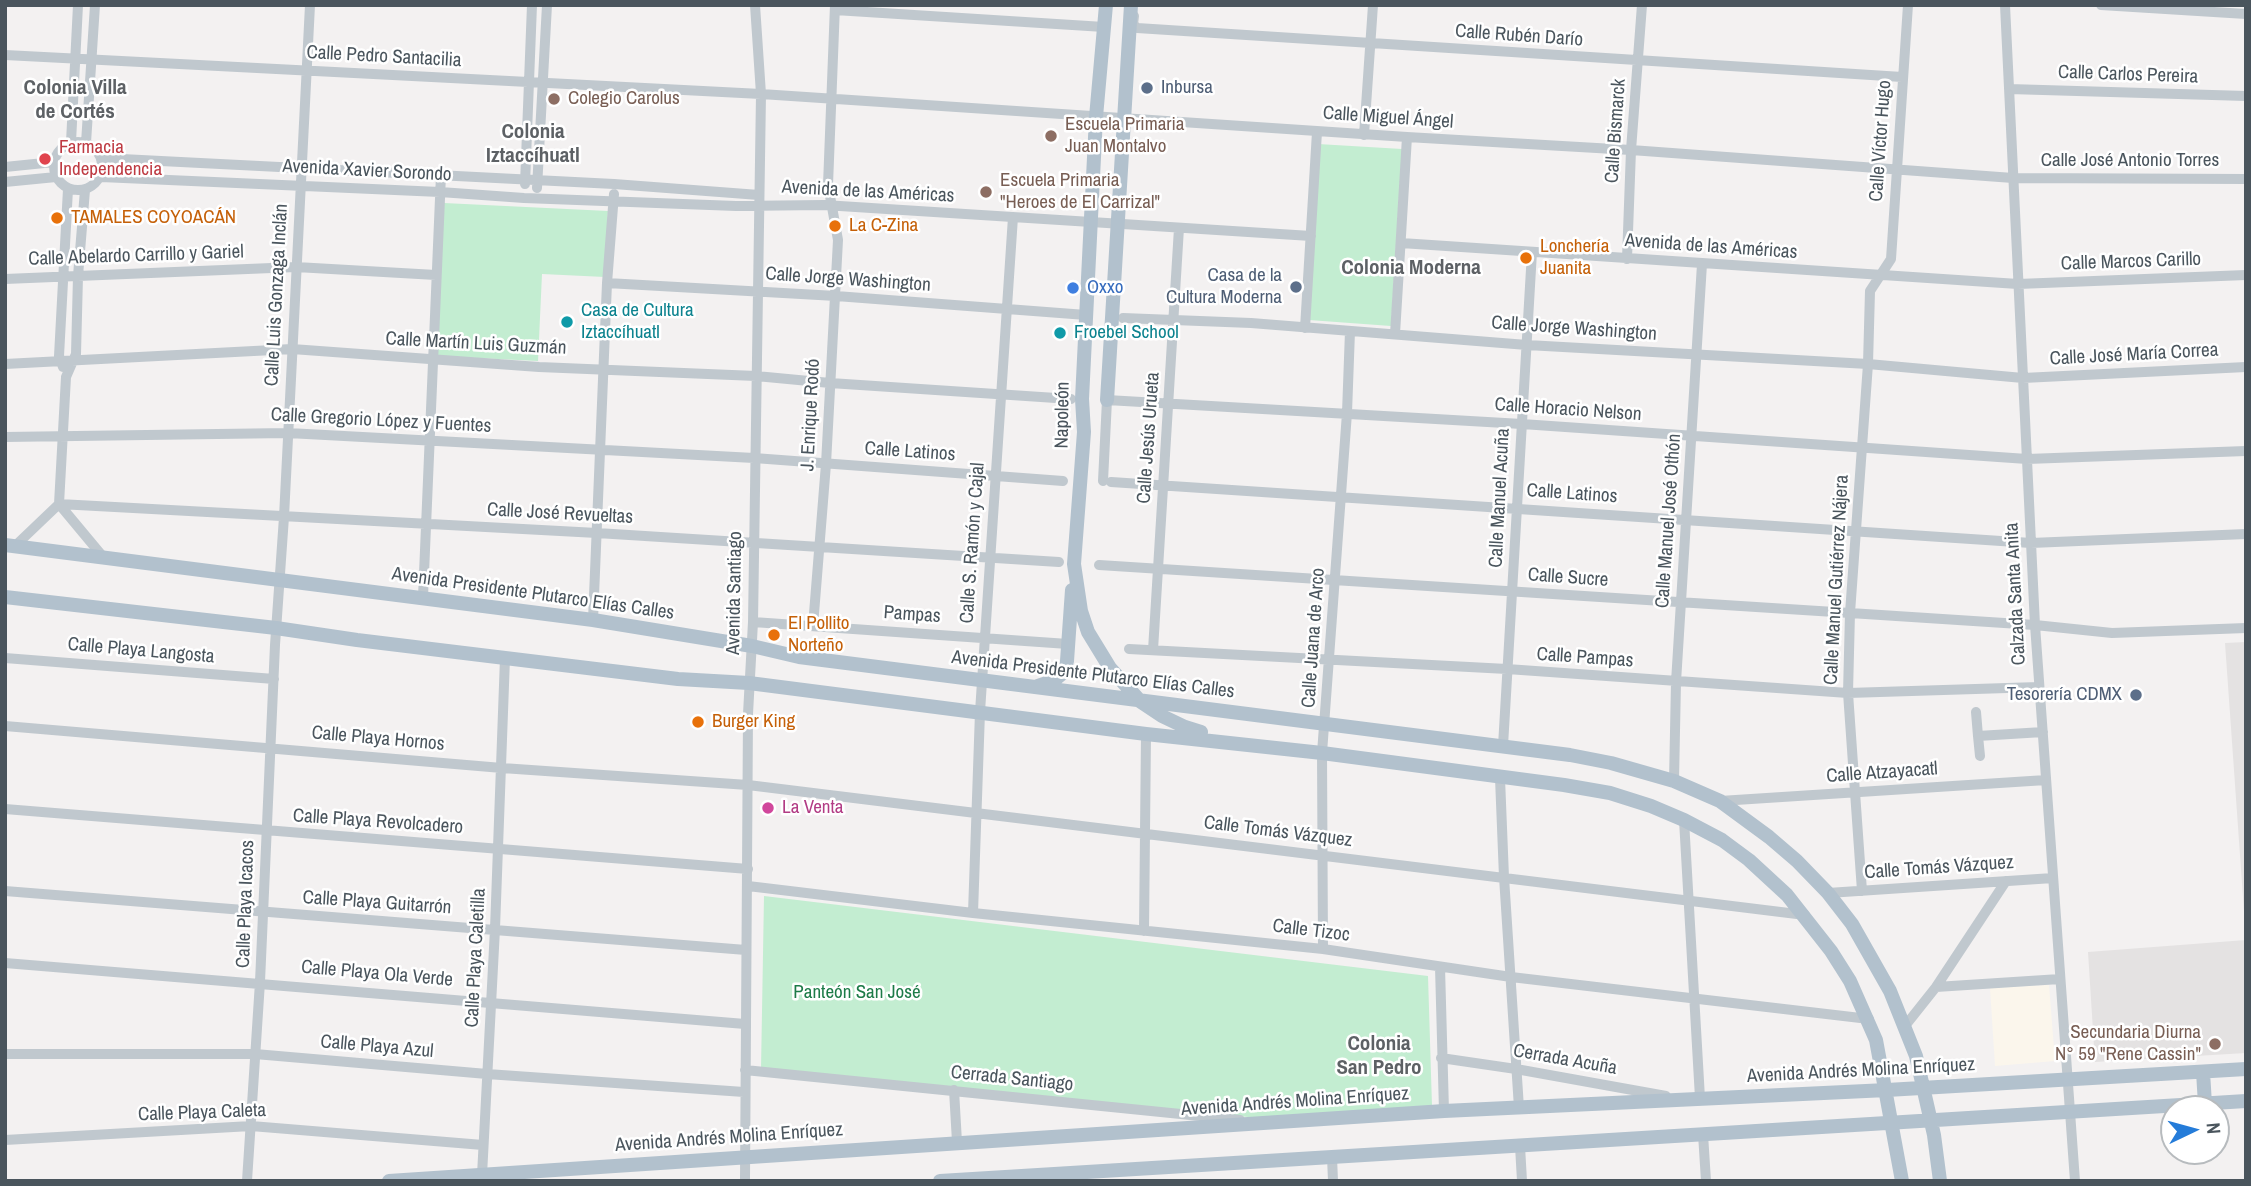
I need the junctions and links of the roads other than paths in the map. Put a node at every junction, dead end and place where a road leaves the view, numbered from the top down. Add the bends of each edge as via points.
1 (78, 5) edge
2 (94, 5) edge
3 (310, 5) edge
4 (532, 5) edge
5 (547, 5) edge
6 (755, 5) edge
7 (1106, 5) edge
8 (1133, 5) edge
9 (1373, 5) edge
10 (1642, 5) edge
11 (1908, 5) edge
12 (2005, 5) edge
13 (2101, 5) edge
14 (835, 8) edge
15 (2246, 14) edge
16 (1104, 27) junction
17 (1370, 44) junction
18 (5, 55) edge
19 (75, 59) junction
20 (92, 60) junction
21 (1638, 61) junction
22 (306, 71) junction
23 (1902, 77) junction
24 (529, 82) junction
25 (542, 82) junction
26 (2009, 89) junction
27 (761, 94) junction
28 (2246, 96) edge
29 (830, 99) junction
30 (1097, 117) junction
31 (1124, 119) junction
32 (1317, 132) junction
33 (1364, 135) junction
34 (1408, 138) junction
35 (71, 142) junction
36 (86, 143) junction
37 (1631, 150) junction
38 (102, 158) junction
39 (54, 162) junction
40 (5, 167) edge
41 (300, 168) junction
42 (1896, 168) junction
43 (441, 175) junction
44 (56, 177) junction
45 (101, 177) junction
46 (2013, 178) junction
47 (2246, 179) edge
48 (525, 180) junction
49 (538, 181) junction
50 (5, 183) edge
51 (614, 184) junction
52 (299, 185) junction
53 (68, 189) junction
54 (85, 190) junction
55 (439, 192) junction
56 (524, 198) junction
57 (537, 198) junction
58 (613, 200) junction
59 (759, 200) junction
60 (832, 206) junction
61 (1013, 218) junction
62 (1092, 222) junction
63 (1118, 224) junction
64 (1179, 228) junction
65 (1311, 236) junction
66 (1401, 243) junction
67 (1532, 252) junction
68 (1627, 259) junction
69 (1702, 264) junction
70 (296, 267) junction
71 (436, 275) junction
72 (2246, 275) edge
73 (62, 276) junction
74 (78, 276) junction
75 (1881, 276) junction
76 (5, 279) edge
77 (607, 284) junction
78 (2018, 285) junction
79 (758, 292) junction
80 (836, 296) junction
81 (1007, 308) junction
82 (1086, 315) junction
83 (1123, 318) dead end
84 (1174, 321) junction
85 (1305, 328) junction
86 (1350, 331) junction
87 (1395, 334) junction
88 (1527, 345) junction
89 (292, 349) junction
90 (1697, 355) junction
91 (433, 360) junction
92 (67, 361) junction
93 (5, 364) edge
94 (1868, 364) junction
95 (2246, 367) edge
96 (604, 368) junction
97 (756, 376) junction
98 (2023, 378) junction
99 (830, 383) junction
100 (1001, 394) junction
101 (1071, 399) dead end
102 (1107, 400) junction
103 (1169, 404) junction
104 (1347, 413) junction
105 (1522, 424) junction
106 (288, 433) junction
107 (63, 436) junction
108 (1692, 436) junction
109 (5, 438) edge
110 (429, 441) junction
111 (1862, 448) junction
112 (600, 449) junction
113 (2246, 451) edge
114 (754, 458) junction
115 (2027, 459) junction
116 (826, 464) junction
117 (995, 476) junction
118 (1063, 481) dead end
119 (1163, 486) junction
120 (1341, 498) junction
121 (59, 504) junction
122 (1517, 508) junction
123 (284, 517) junction
124 (1686, 520) junction
125 (425, 524) junction
126 (1856, 531) junction
127 (597, 533) junction
128 (2246, 534) edge
129 (2031, 543) junction
130 (754, 544) junction
131 (10, 545) edge
132 (820, 547) junction
133 (989, 556) junction
134 (104, 558) junction
135 (1066, 563) junction
136 (1099, 565) dead end
137 (1157, 570) junction
138 (280, 579) junction
139 (1336, 580) junction
140 (1512, 591) junction
141 (5, 597) edge
142 (423, 597) junction
143 (1681, 604) junction
144 (1850, 613) junction
145 (593, 620) junction
146 (752, 622) junction
147 (2035, 625) junction
148 (814, 626) junction
149 (276, 628) junction
150 (2246, 628) edge
151 (985, 638) junction
152 (1068, 644) junction
153 (752, 646) junction
154 (1129, 649) dead end
155 (1153, 650) junction
156 (5, 657) edge
157 (505, 658) junction
158 (1330, 660) junction
159 (1507, 670) junction
160 (274, 680) junction
161 (982, 680) junction
162 (1676, 682) junction
163 (749, 683) junction
164 (1033, 687) junction
165 (2039, 687) junction
166 (1849, 693) junction
167 (1141, 702) junction
168 (980, 712) junction
169 (1976, 712) dead end
170 (1324, 724) junction
171 (5, 726) edge
172 (2043, 732) junction
173 (1146, 734) junction
174 (1978, 736) junction
175 (1236, 742) junction
176 (1503, 746) junction
177 (271, 747) junction
178 (1322, 753) junction
179 (1980, 756) dead end
180 (502, 768) junction
181 (1500, 778) junction
182 (2046, 780) junction
183 (1674, 781) junction
184 (748, 785) junction
185 (1854, 792) junction
186 (1720, 801) junction
187 (5, 809) edge
188 (976, 812) junction
189 (1684, 820) junction
190 (267, 831) junction
191 (1146, 834) junction
192 (499, 849) junction
193 (1322, 855) junction
194 (747, 869) junction
195 (1504, 877) junction
196 (2053, 878) junction
197 (2006, 881) junction
198 (748, 886) junction
199 (5, 891) edge
200 (1862, 891) junction
201 (1828, 893) junction
202 (1687, 901) junction
203 (263, 912) junction
204 (973, 914) junction
205 (1805, 915) junction
206 (495, 929) junction
207 (1144, 931) junction
208 (1323, 949) junction
209 (746, 950) junction
210 (5, 963) edge
211 (1440, 967) junction
212 (1511, 977) junction
213 (2060, 979) junction
214 (260, 982) junction
215 (1936, 987) junction
216 (1693, 999) junction
217 (491, 1002) junction
218 (1869, 1019) junction
219 (745, 1024) junction
220 (1905, 1026) junction
221 (5, 1054) edge
222 (256, 1054) junction
223 (1441, 1058) junction
224 (1516, 1069) junction
225 (2246, 1069) edge
226 (745, 1070) junction
227 (2203, 1072) junction
228 (487, 1074) junction
229 (2068, 1080) junction
230 (1924, 1088) junction
231 (954, 1090) junction
232 (1887, 1090) junction
233 (744, 1092) junction
234 (2204, 1095) edge
235 (1700, 1098) junction
236 (1683, 1099) junction
237 (2160, 1107) edge
238 (1518, 1108) junction
239 (1444, 1111) junction
240 (2070, 1113) junction
241 (1931, 1120) junction
242 (1275, 1123) junction
243 (1892, 1123) junction
244 (251, 1126) junction
245 (1703, 1134) junction
246 (5, 1140) edge
247 (957, 1142) junction
248 (483, 1145) junction
249 (1520, 1146) junction
250 (745, 1156) junction
251 (1332, 1157) junction
252 (1144, 1174) edge
253 (482, 1175) junction
254 (960, 1180) edge
255 (247, 1181) edge
256 (389, 1181) edge
257 (745, 1181) edge
258 (940, 1181) edge
259 (1333, 1181) edge
260 (1522, 1181) edge
261 (1706, 1181) edge
262 (1902, 1181) edge
263 (1940, 1181) edge
264 (2075, 1181) edge

1 - 19 street
2 - 20 street
3 - 22 street, Calle Luis Gonzaga Inclán
4 - 24 street
5 - 25 street
6 - 27 street, Avenida Santiago
7 - 16 main road, Napoleón
8 - 17 street, Calle Rubén Darío via 1134,27
8 - 31 main road
9 - 17 street
10 - 21 street, Calle Bismarck
11 - 23 street, Calle Víctor Hugo
12 - 26 street, Calzada Santa Anita
13 - 15 street
14 - 16 street
14 - 29 street, J. Enrique Rodó
16 - 30 main road, Napoleón
17 - 21 street, Calle Rubén Darío
17 - 33 street
18 - 19 street, Calle Pedro Santacilia
19 - 20 street, Calle Pedro Santacilia
19 - 35 street
20 - 22 street, Calle Pedro Santacilia
20 - 36 street
21 - 23 street, Calle Rubén Darío
21 - 37 street, Calle Bismarck
22 - 24 street, Calle Pedro Santacilia
22 - 41 street, Calle Luis Gonzaga Inclán
23 - 42 street, Calle Víctor Hugo
24 - 25 street, Calle Pedro Santacilia
24 - 48 street
25 - 27 street, Calle Pedro Santacilia
25 - 49 street
26 - 28 street, Calle Carlos Pereira
26 - 46 street, Calzada Santa Anita
27 - 29 street, Calle Miguel Ángel
27 - 59 street, Avenida Santiago
29 - 30 street, Calle Miguel Ángel
29 - 60 street, J. Enrique Rodó via 828,185
30 - 31 street, Calle Miguel Ángel
30 - 62 main road, Napoleón
31 - 32 street, Calle Miguel Ángel
31 - 63 main road
32 - 33 street, Calle Miguel Ángel
32 - 65 street
33 - 34 street, Calle Miguel Ángel
34 - 37 street, Calle Miguel Ángel
34 - 66 street
35 - 36 street
35 - 39 street
36 - 38 street
37 - 42 street, Calle Miguel Ángel
37 - 68 street, Calle Bismarck
38 - 41 street, Avenida Xavier Sorondo
38 - 45 street
39 - 40 street
39 - 44 street
41 - 43 street, Avenida Xavier Sorondo
41 - 52 street, Calle Luis Gonzaga Inclán
42 - 46 street, Calle Miguel Ángel
42 - 75 street, Calle Víctor Hugo via 1891,259
43 - 48 street, Avenida Xavier Sorondo
43 - 55 street
44 - 50 street
44 - 53 street
45 - 52 street, Avenida Xavier Sorondo
45 - 54 street
46 - 47 street, Calle José Antonio Torres
46 - 78 street, Calzada Santa Anita
48 - 49 street, Avenida Xavier Sorondo
48 - 56 street
49 - 51 street, Avenida Xavier Sorondo
49 - 57 street
51 - 58 street
51 - 59 street, Avenida Xavier Sorondo
52 - 55 street, Avenida Xavier Sorondo
52 - 70 street, Calle Luis Gonzaga Inclán
53 - 54 street
53 - 73 street
54 - 74 street
55 - 56 street, Avenida Xavier Sorondo
55 - 71 street
56 - 57 street, Avenida Xavier Sorondo
57 - 58 street, Avenida Xavier Sorondo
58 - 59 street, Avenida Xavier Sorondo
58 - 77 street
59 - 60 street, Avenida de las Américas
59 - 79 street, Avenida Santiago
60 - 61 street, Avenida de las Américas
60 - 80 street, J. Enrique Rodó via 838,240
61 - 62 street, Avenida de las Américas
61 - 81 street, Calle S. Ramón y Cajal
62 - 63 street, Avenida de las Américas
62 - 82 main road, Napoleón
63 - 64 street, Avenida de las Américas
63 - 102 main road
64 - 65 street, Avenida de las Américas
64 - 84 street, Calle Jesús Urueta
65 - 85 street
66 - 67 street, Avenida de las Américas
66 - 87 street
67 - 68 street, Avenida de las Américas
67 - 88 street, Calle Manuel Acuña
68 - 69 street, Avenida de las Américas
69 - 75 street, Avenida de las Américas
69 - 90 street, Calle Manuel José Othón
70 - 71 street, Calle Abelardo Carrillo y Gariel
70 - 74 street, Calle Abelardo Carrillo y Gariel
70 - 89 street, Calle Luis Gonzaga Inclán
71 - 91 street
72 - 78 street, Calle Marcos Carillo
73 - 74 street, Calle Abelardo Carrillo y Gariel
73 - 76 street, Calle Abelardo Carrillo y Gariel
73 - 92 street via 59,356
74 - 92 street via 76,354
75 - 78 street, Avenida de las Américas
75 - 94 street, Calle Manuel Gutiérrez Nájera via 1870,291
77 - 79 street, Calle Jorge Washington
77 - 96 street
78 - 98 street, Calzada Santa Anita
79 - 80 street, Calle Jorge Washington
79 - 97 street, Avenida Santiago
80 - 81 street, Calle Jorge Washington
80 - 99 street, J. Enrique Rodó
81 - 82 street, Calle Jorge Washington
81 - 100 street, Calle S. Ramón y Cajal
82 - 135 main road, Napoleón via 1084,432
83 - 84 street, Calle Jorge Washington
84 - 85 street, Calle Jorge Washington
84 - 103 street, Calle Jesús Urueta
85 - 86 street, Calle Jorge Washington
86 - 87 street, Calle Jorge Washington
86 - 104 street, Calle Juana de Arco
87 - 88 street, Calle Jorge Washington
88 - 90 street, Calle Jorge Washington
88 - 105 street, Calle Manuel Acuña
89 - 91 street, Calle Martín Luis Guzmán
89 - 92 street, Calle Martín Luis Guzmán
89 - 106 street, Calle Luis Gonzaga Inclán
90 - 94 street, Calle Jorge Washington
90 - 108 street, Calle Manuel José Othón
91 - 96 street, Calle Martín Luis Guzmán
91 - 110 street
92 - 93 street, Calle Martín Luis Guzmán
92 - 107 street
94 - 98 street, Calle Jorge Washington
94 - 111 street, Calle Manuel Gutiérrez Nájera
95 - 98 street, Calle José María Correa
96 - 97 street, Calle Martín Luis Guzmán
96 - 112 street
97 - 99 street, Calle Martín Luis Guzmán
97 - 114 street, Avenida Santiago
98 - 115 street, Calzada Santa Anita
99 - 100 street, Calle Martín Luis Guzmán
99 - 116 street, J. Enrique Rodó
100 - 101 street, Calle Martín Luis Guzmán
100 - 117 street, Calle S. Ramón y Cajal
102 - 103 street, Calle Horacio Nelson
102 - 119 street, Calle Latinos via 1107,482
103 - 104 street, Calle Horacio Nelson
103 - 119 street, Calle Jesús Urueta
104 - 105 street, Calle Horacio Nelson
104 - 120 street, Calle Juana de Arco
105 - 108 street, Calle Horacio Nelson
105 - 122 street, Calle Manuel Acuña
106 - 107 street, Calle Gregorio López y Fuentes
106 - 110 street, Calle Gregorio López y Fuentes
106 - 123 street, Calle Luis Gonzaga Inclán
107 - 109 street, Calle Gregorio López y Fuentes
107 - 121 street
108 - 111 street, Calle Horacio Nelson
108 - 124 street, Calle Manuel José Othón
110 - 112 street, Calle Gregorio López y Fuentes
110 - 125 street
111 - 115 street, Calle Horacio Nelson
111 - 126 street, Calle Manuel Gutiérrez Nájera
112 - 114 street, Calle Gregorio López y Fuentes
112 - 127 street
113 - 115 street, Calle Horacio Nelson
114 - 116 street, Calle Latinos
114 - 130 street, Avenida Santiago
115 - 129 street, Calzada Santa Anita
116 - 117 street, Calle Latinos
116 - 132 street, J. Enrique Rodó
117 - 118 street, Calle Latinos
117 - 133 street, Calle S. Ramón y Cajal
119 - 120 street, Calle Latinos
119 - 137 street, Calle Jesús Urueta
120 - 122 street, Calle Latinos
120 - 139 street, Calle Juana de Arco
121 - 123 street, Calle José Revueltas
121 - 131 street
121 - 134 street
122 - 124 street, Calle Latinos
122 - 140 street, Calle Manuel Acuña
123 - 125 street, Calle José Revueltas
123 - 138 street, Calle Luis Gonzaga Inclán
124 - 126 street, Calle Latinos
124 - 143 street, Calle Manuel José Othón
125 - 127 street, Calle José Revueltas
125 - 142 street
126 - 129 street, Calle Latinos
126 - 144 street, Calle Manuel Gutiérrez Nájera
127 - 130 street, Calle José Revueltas
127 - 145 street
128 - 129 street, Calle Latinos
129 - 147 street, Calzada Santa Anita
130 - 132 street, Calle José Revueltas
130 - 146 street, Avenida Santiago
131 - 134 main road, Avenida Presidente Plutarco Elías Calles
132 - 133 street, Calle José Revueltas
132 - 148 street, J. Enrique Rodó
133 - 135 street, Calle José Revueltas
133 - 151 street, Calle S. Ramón y Cajal
134 - 138 main road, Avenida Presidente Plutarco Elías Calles
135 - 152 main road
135 - 167 main road, Napoleón via 1095,647
136 - 137 street, Calle Sucre
137 - 139 street, Calle Sucre
137 - 155 street, Calle Jesús Urueta
138 - 142 main road, Avenida Presidente Plutarco Elías Calles
138 - 149 street, Calle Luis Gonzaga Inclán
139 - 140 street, Calle Sucre
139 - 158 street, Calle Juana de Arco
140 - 143 street, Calle Sucre
140 - 159 street, Calle Manuel Acuña
141 - 149 main road
142 - 145 main road, Avenida Presidente Plutarco Elías Calles
143 - 144 street, Calle Sucre
143 - 162 street, Calle Manuel José Othón
144 - 147 street, Calle Sucre
144 - 166 street, Calle Manuel Gutiérrez Nájera
145 - 153 main road, Avenida Presidente Plutarco Elías Calles
146 - 148 street, Pampas
146 - 153 street, Avenida Santiago
147 - 150 street, Calle Sucre via 2112,633
147 - 165 street, Calzada Santa Anita
148 - 151 street, Pampas
149 - 157 main road
149 - 160 street, Calle Playa Icacos
151 - 152 street, Pampas
151 - 161 street, Calle S. Ramón y Cajal
152 - 164 main road via 1064,672
153 - 161 main road, Avenida Presidente Plutarco Elías Calles via 799,657
153 - 163 street, Avenida Santiago
154 - 155 street, Calle Pampas
155 - 158 street, Calle Pampas
156 - 160 street, Calle Playa Langosta
157 - 163 main road
157 - 180 street, Calle Playa Caletilla
158 - 159 street, Calle Pampas
158 - 170 street, Calle Juana de Arco
159 - 162 street, Calle Pampas
159 - 176 street, Calle Manuel Acuña
160 - 177 street, Calle Playa Icacos
161 - 164 main road, Avenida Presidente Plutarco Elías Calles
161 - 168 street, Calle S. Ramón y Cajal
162 - 166 street, Calle Pampas
162 - 183 street, Calle Manuel José Othón
163 - 168 main road
163 - 184 street, Avenida Santiago
164 - 167 main road, Avenida Presidente Plutarco Elías Calles
165 - 166 street, Calle Pampas
165 - 172 street, Calzada Santa Anita
166 - 185 street, Calle Manuel Gutiérrez Nájera
167 - 170 main road, Avenida Presidente Plutarco Elías Calles
167 - 175 main road, Napoleón via 1185,727
168 - 173 main road
168 - 188 street, Calle S. Ramón y Cajal
169 - 174 street
170 - 176 main road, Avenida Presidente Plutarco Elías Calles
170 - 178 street, Calle Juana de Arco
171 - 177 street, Calle Playa Hornos
172 - 174 street
172 - 182 street, Calzada Santa Anita
173 - 175 main road
173 - 191 street
174 - 179 street
175 - 178 main road
176 - 183 main road, Avenida Presidente Plutarco Elías Calles via 1611,763
177 - 180 street, Calle Playa Hornos
177 - 190 street, Calle Playa Icacos
178 - 181 main road
178 - 193 street, Calle Juana de Arco
180 - 184 street, Calle Playa Hornos
180 - 192 street, Calle Playa Caletilla
181 - 189 main road via 1610,793
181 - 195 street
182 - 185 street, Calle Atzayacatl
182 - 196 street, Calzada Santa Anita
183 - 186 main road, Avenida Presidente Plutarco Elías Calles
184 - 188 street, Calle Tomás Vázquez
184 - 194 street, Avenida Santiago
185 - 186 street, Calle Atzayacatl
185 - 200 street, Calle Manuel Gutiérrez Nájera
186 - 201 main road, Avenida Presidente Plutarco Elías Calles via 1769,837
187 - 190 street, Calle Playa Revolcadero
188 - 191 street, Calle Tomás Vázquez
188 - 204 street, Calle S. Ramón y Cajal
189 - 202 street
189 - 205 main road via 1749,859
190 - 192 street, Calle Playa Revolcadero
190 - 203 street, Calle Playa Icacos
191 - 193 street, Calle Tomás Vázquez
191 - 207 street
192 - 194 street, Calle Playa Revolcadero
192 - 206 street, Calle Playa Caletilla
193 - 195 street, Calle Tomás Vázquez
193 - 208 street, Calle Juana de Arco
194 - 198 street, Avenida Santiago
195 - 202 street, Calle Tomás Vázquez
195 - 212 street
196 - 197 street, Calle Tomás Vázquez
196 - 213 street, Calzada Santa Anita
197 - 200 street, Calle Tomás Vázquez
197 - 215 street
198 - 204 street, Calle Tizoc
198 - 209 street, Avenida Santiago
199 - 203 street, Calle Playa Guitarrón
200 - 201 street, Calle Tomás Vázquez
201 - 220 main road, Avenida Presidente Plutarco Elías Calles via 1852,923
202 - 205 street, Calle Tomás Vázquez
202 - 216 street
203 - 206 street, Calle Playa Guitarrón
203 - 214 street, Calle Playa Icacos
204 - 207 street, Calle Tizoc
205 - 218 main road via 1850,981
206 - 209 street, Calle Playa Guitarrón
206 - 217 street, Calle Playa Caletilla
207 - 208 street, Calle Tizoc
208 - 211 street, Calle Tizoc
209 - 219 street, Avenida Santiago
210 - 214 street, Calle Playa Ola Verde
211 - 212 street, Calle Tizoc
211 - 223 street
212 - 216 street, Calle Tizoc
212 - 224 street
213 - 215 street
213 - 229 street, Calzada Santa Anita
214 - 217 street, Calle Playa Ola Verde
214 - 222 street, Calle Playa Icacos
215 - 220 street
216 - 218 street, Calle Tizoc
216 - 235 street
217 - 219 street, Calle Playa Ola Verde
217 - 228 street, Calle Playa Caletilla
218 - 232 main road
219 - 226 street, Avenida Santiago
220 - 230 main road, Avenida Presidente Plutarco Elías Calles
221 - 222 street, Calle Playa Azul
222 - 228 street, Calle Playa Azul
222 - 244 street, Calle Playa Icacos
223 - 224 street, Cerrada Acuña
223 - 239 street
224 - 236 street, Cerrada Acuña
224 - 238 street
225 - 227 main road, Avenida Andrés Molina Enríquez
226 - 231 street, Cerrada Santiago
226 - 233 street, Avenida Santiago
227 - 229 main road, Avenida Andrés Molina Enríquez
227 - 234 main road
228 - 233 street, Calle Playa Azul
228 - 248 street, Calle Playa Caletilla
229 - 230 main road, Avenida Andrés Molina Enríquez
229 - 240 street, Calzada Santa Anita
230 - 232 main road, Avenida Andrés Molina Enríquez
230 - 241 main road, Avenida Presidente Plutarco Elías Calles
231 - 242 street, Cerrada Santiago
231 - 247 street
232 - 235 main road, Avenida Andrés Molina Enríquez
232 - 243 main road
233 - 250 street, Avenida Santiago
235 - 236 main road, Avenida Andrés Molina Enríquez
236 - 238 main road, Avenida Andrés Molina Enríquez
237 - 240 main road
238 - 239 main road, Avenida Andrés Molina Enríquez
239 - 242 main road, Avenida Andrés Molina Enríquez
240 - 241 main road
240 - 264 street, Calzada Santa Anita
241 - 243 main road
241 - 263 main road, Avenida Presidente Plutarco Elías Calles
242 - 247 main road, Avenida Andrés Molina Enríquez
243 - 245 main road
243 - 262 main road
244 - 246 street, Calle Playa Caleta
244 - 248 street, Calle Playa Caleta
244 - 255 street, Calle Playa Icacos
245 - 249 main road
245 - 261 street
247 - 250 main road, Avenida Andrés Molina Enríquez
248 - 253 street, Calle Playa Caletilla
249 - 251 main road
249 - 260 street
250 - 253 main road, Avenida Andrés Molina Enríquez
250 - 257 street, Avenida Santiago
251 - 252 main road
251 - 259 street
252 - 254 main road
253 - 256 main road, Avenida Andrés Molina Enríquez
254 - 258 main road

